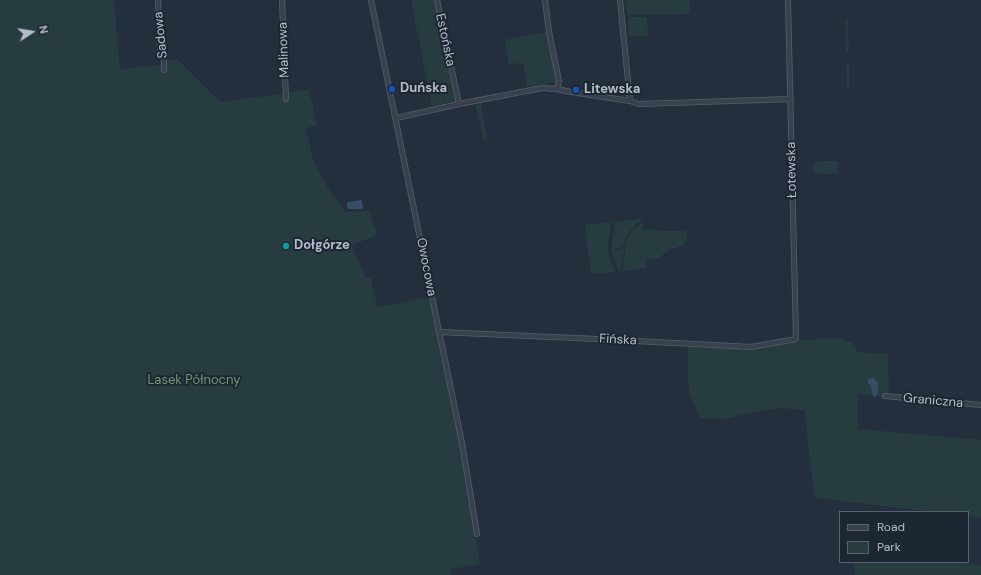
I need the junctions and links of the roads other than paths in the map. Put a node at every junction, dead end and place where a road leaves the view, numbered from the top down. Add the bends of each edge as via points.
1 (158, 0) edge
2 (282, 0) edge
3 (371, 0) edge
4 (437, 0) edge
5 (545, 0) edge
6 (620, 0) edge
7 (788, 0) edge
8 (164, 70) dead end
9 (557, 89) junction
10 (286, 99) dead end
11 (791, 99) junction
12 (630, 101) junction
13 (459, 104) junction
14 (396, 118) junction
15 (439, 332) junction
16 (796, 339) joint
17 (885, 396) dead end
18 (981, 405) edge
19 (477, 534) dead end

1 - 8 street, Sadowa via 160,51
2 - 10 street, Malinowa
3 - 14 street, Owocowa
4 - 13 street, Estońska
5 - 9 street via 559,81
6 - 12 street
7 - 11 street, Łotewska
9 - 12 street
9 - 13 street via 538,88
11 - 12 street via 638,104
11 - 16 street, Łotewska
13 - 14 street
14 - 15 street, Owocowa
15 - 16 street, Fińska via 751,348
15 - 19 street, Owocowa
17 - 18 street, Graniczna

